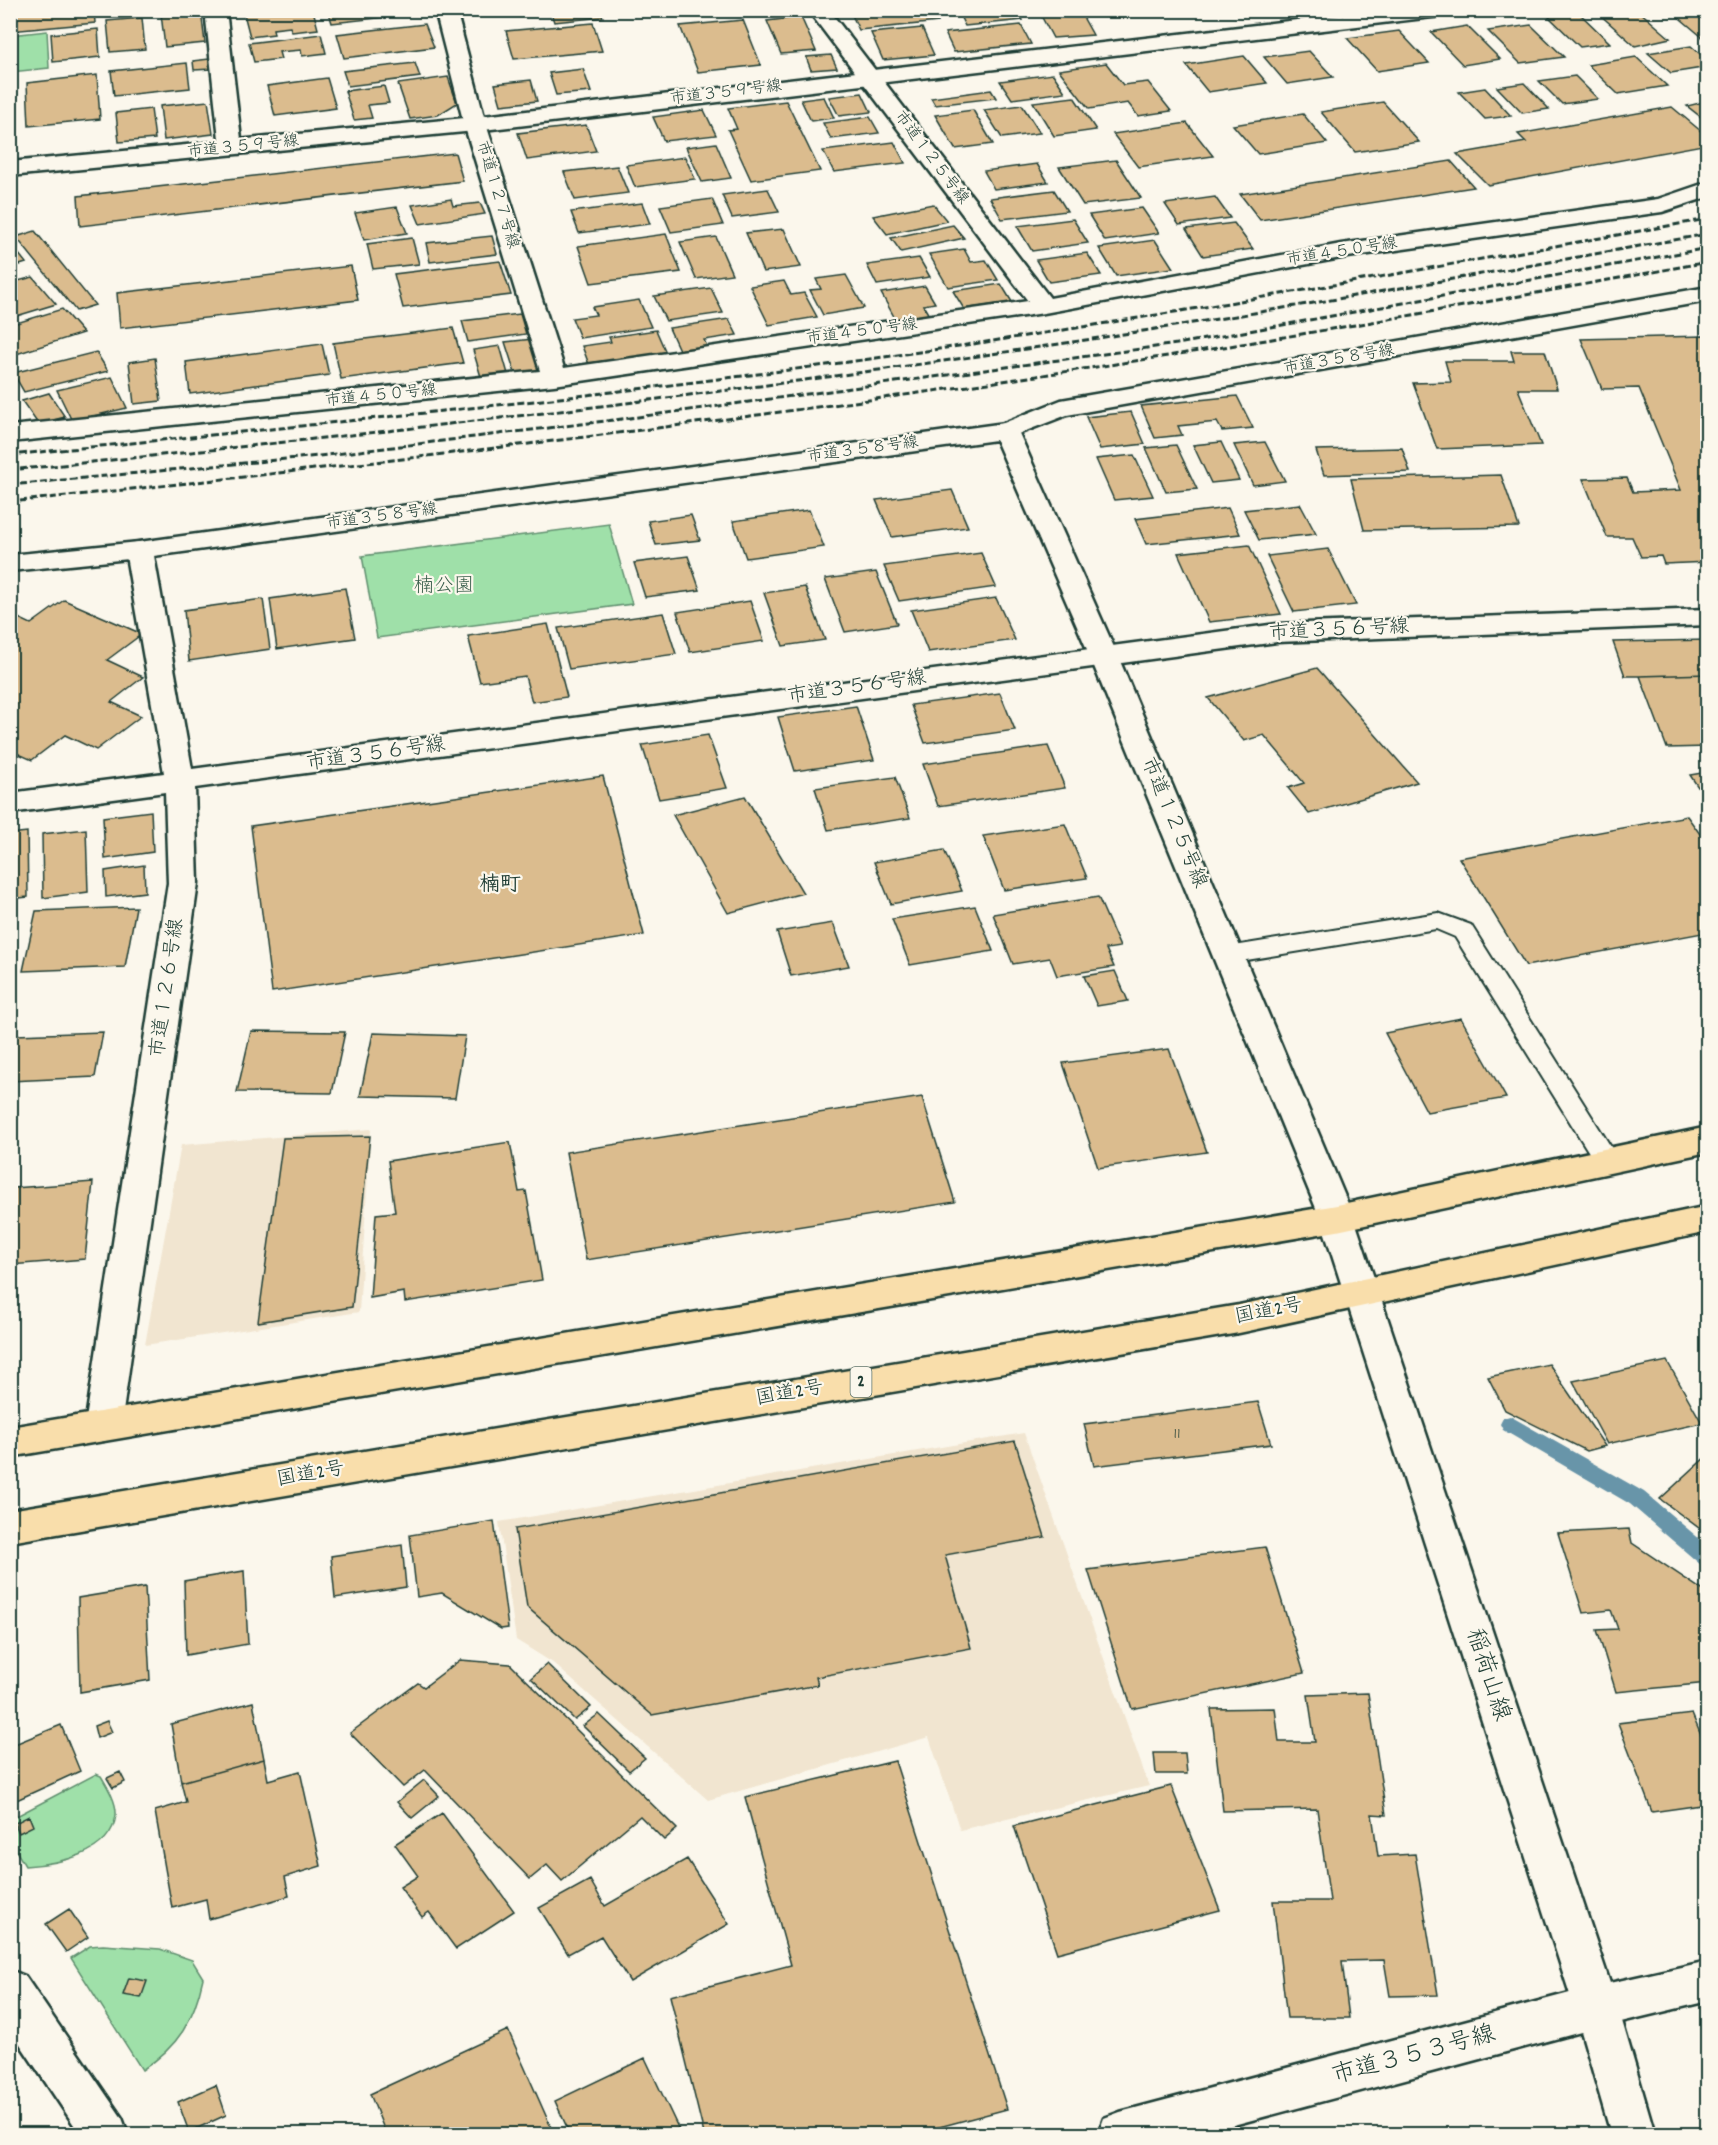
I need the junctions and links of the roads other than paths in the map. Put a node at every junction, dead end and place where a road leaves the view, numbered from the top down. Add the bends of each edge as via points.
1 (215, 10) edge
2 (445, 10) edge
3 (818, 10) edge
4 (1441, 10) edge
5 (868, 76) junction
6 (475, 124) junction
7 (231, 148) junction
8 (10, 169) edge
9 (1707, 189) edge
10 (1707, 294) edge
11 (1044, 306) junction
12 (554, 377) junction
13 (1005, 431) junction
14 (10, 434) edge
15 (140, 550) junction
16 (10, 563) edge
17 (1707, 616) edge
18 (1103, 654) junction
19 (180, 782) junction
20 (10, 803) edge
21 (1228, 955) junction
22 (1707, 1139) edge
23 (1607, 1161) junction
24 (1337, 1218) junction
25 (1707, 1219) edge
26 (1361, 1293) junction
27 (103, 1426) junction
28 (10, 1442) edge
29 (10, 1526) edge
30 (1707, 1981) edge
31 (10, 1990) edge
32 (1596, 2007) junction
33 (106, 2134) edge
34 (1120, 2134) edge
35 (1634, 2134) edge

1 - 7 street
2 - 6 street, 市道１２７号線
3 - 5 street, 市道１２５号線
4 - 5 street, 市道３５９号線
5 - 6 street, 市道３５９号線
5 - 11 street, 市道１２５号線
6 - 7 street, 市道３５９号線
6 - 12 street, 市道１２７号線
7 - 8 street, 市道３５９号線
9 - 11 street, 市道４５０号線 via 1662,205 1341,251
10 - 13 street, 市道３５８号線 via 1061,408
11 - 12 street, 市道４５０号線
12 - 14 street, 市道４５０号線
13 - 15 street, 市道３５８号線
13 - 18 street, 市道１２５号線
15 - 16 street, 市道３５８号線
15 - 19 street, 市道１２６号線
17 - 18 street, 市道３５６号線 via 1277,633
18 - 19 street, 市道３５６号線
18 - 21 street, 市道１２５号線
19 - 20 street, 市道３５６号線
19 - 27 street, 市道１２６号線 via 183,883
21 - 23 lane via 1438,921 1463,932
21 - 24 street, 市道１２５号線
22 - 23 highway
23 - 24 highway
24 - 26 street, 稲荷山線
24 - 27 highway
25 - 26 highway, 国道2号 / 2
26 - 29 highway, 国道2号 / 2 via 1239,1319
26 - 32 street, 稲荷山線
27 - 28 highway
30 - 32 street, 市道３５３号線
31 - 33 street
32 - 34 street, 市道３５３号線
32 - 35 street, 稲荷山線

